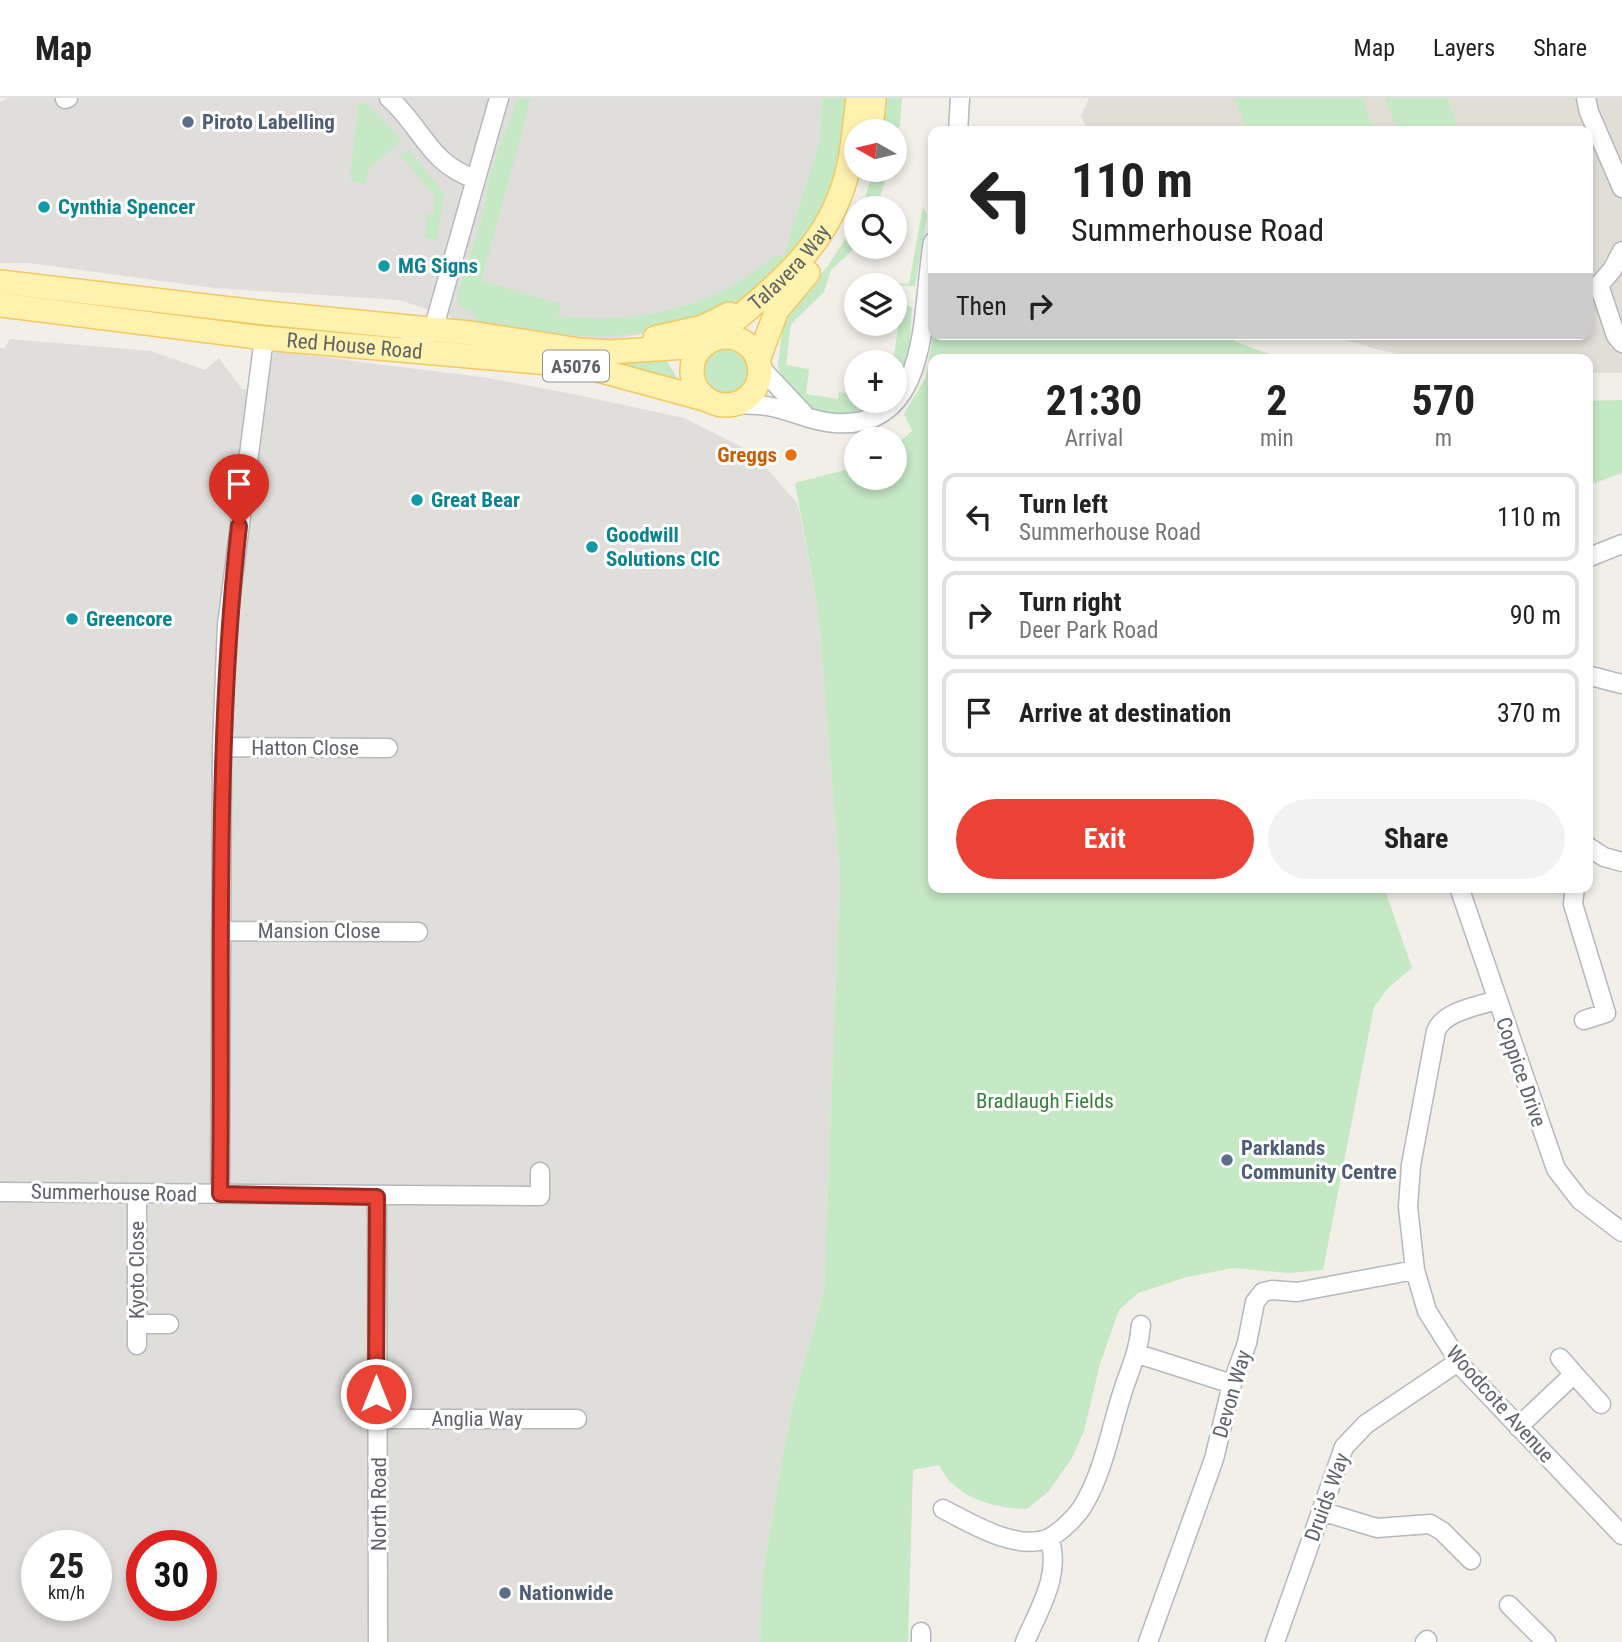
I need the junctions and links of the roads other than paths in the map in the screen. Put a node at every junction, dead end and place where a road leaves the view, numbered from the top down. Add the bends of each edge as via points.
1 (389, 98) edge
2 (499, 98) edge
3 (858, 98) edge
4 (874, 98) edge
5 (960, 98) edge
6 (1586, 98) edge
7 (872, 119) edge
8 (958, 126) edge
9 (475, 178) junction
10 (860, 182) edge
11 (1622, 188) edge
12 (455, 254) junction
13 (1620, 261) edge
14 (928, 280) edge
15 (0, 282) edge
16 (768, 292) junction
17 (432, 303) junction
18 (0, 305) edge
19 (393, 324) junction
20 (258, 329) junction
21 (430, 338) junction
22 (707, 343) junction
23 (1622, 343) edge
24 (580, 350) junction
25 (759, 363) junction
26 (708, 400) junction
27 (734, 404) junction
28 (807, 416) junction
29 (1622, 544) edge
30 (1593, 556) edge
31 (1593, 677) edge
32 (1622, 684) edge
33 (222, 747) junction
34 (388, 748) dead end
35 (1593, 856) edge
36 (1622, 862) edge
37 (1461, 893) edge
38 (1574, 893) edge
39 (220, 930) junction
40 (418, 932) dead end
41 (1497, 1000) junction
42 (1614, 1011) edge
43 (1584, 1020) dead end
44 (540, 1172) dead end
45 (0, 1192) edge
46 (137, 1194) junction
47 (220, 1194) junction
48 (377, 1197) junction
49 (1622, 1232) edge
50 (1415, 1270) junction
51 (137, 1324) junction
52 (169, 1324) dead end
53 (1141, 1325) dead end
54 (137, 1345) dead end
55 (1138, 1354) junction
56 (1560, 1358) dead end
57 (1458, 1362) junction
58 (1574, 1374) junction
59 (1232, 1384) junction
60 (1601, 1404) dead end
61 (376, 1419) junction
62 (577, 1419) dead end
63 (1518, 1427) junction
64 (943, 1508) dead end
65 (1321, 1511) junction
66 (1622, 1535) edge
67 (1049, 1538) junction
68 (1471, 1560) dead end
69 (1509, 1605) dead end
70 (378, 1642) edge
71 (1025, 1642) edge
72 (1148, 1642) edge
73 (1275, 1642) edge
74 (1546, 1642) edge

1 - 9 street via 438,158
2 - 9 street
3 - 16 main road, Talavera Way via 839,198 812,246
4 - 7 main road
5 - 8 street
6 - 11 street
9 - 12 street
10 - 25 main road via 833,240 777,310
12 - 17 street
12 - 21 street
13 - 23 street via 1599,285
14 - 28 street via 914,371 903,394 866,420 838,424
15 - 20 main road via 112,294
16 - 22 main road, Talavera Way
16 - 24 main road via 703,327
17 - 19 street via 419,321
17 - 21 street
18 - 20 main road, Red House Road / A5076
19 - 20 main road
19 - 21 main road
20 - 21 main road, Red House Road / A5076 via 394,349
20 - 33 street via 244,422 245,471 228,625
21 - 24 main road
21 - 26 main road, Red House Road / A5076 via 583,366
22 - 24 main road via 609,352
22 - 25 main road via 720,337 738,339 754,351
22 - 26 main road via 693,363 692,373
25 - 27 main road via 758,383 752,393
25 - 28 street
26 - 27 main road
27 - 28 street via 769,406
29 - 30 street
31 - 32 street
33 - 34 street, Hatton Close
33 - 39 street
35 - 36 street
37 - 41 street, Coppice Drive
38 - 42 street via 1573,905
39 - 40 street, Mansion Close
39 - 47 street
41 - 49 street, Coppice Drive via 1556,1169 1580,1200
41 - 50 street, Woodcote Avenue via 1451,1016 1436,1031 1409,1191
42 - 43 street
44 - 48 street, Summerhouse Road via 540,1196
45 - 46 street, Summerhouse Road
46 - 47 street, Summerhouse Road
46 - 51 street, Kyoto Close
47 - 48 street, Summerhouse Road
48 - 61 street, North Road
50 - 57 street, Woodcote Avenue via 1427,1311
50 - 59 street, Devon Way via 1297,1292 1263,1292 1251,1314 1247,1343
51 - 52 street
51 - 54 street, Kyoto Close
53 - 55 street
55 - 59 street
55 - 67 street via 1083,1507
56 - 58 street
57 - 63 street, Woodcote Avenue
57 - 65 street, Druids Way via 1350,1438
58 - 60 street
58 - 63 street
59 - 72 street, Devon Way via 1214,1459
61 - 62 street, Anglia Way
61 - 70 street, North Road via 380,1450
63 - 66 street, Woodcote Avenue
64 - 67 street via 994,1535
65 - 68 street via 1377,1528 1430,1524
65 - 73 street, Druids Way
67 - 71 street via 1053,1575
69 - 74 street

